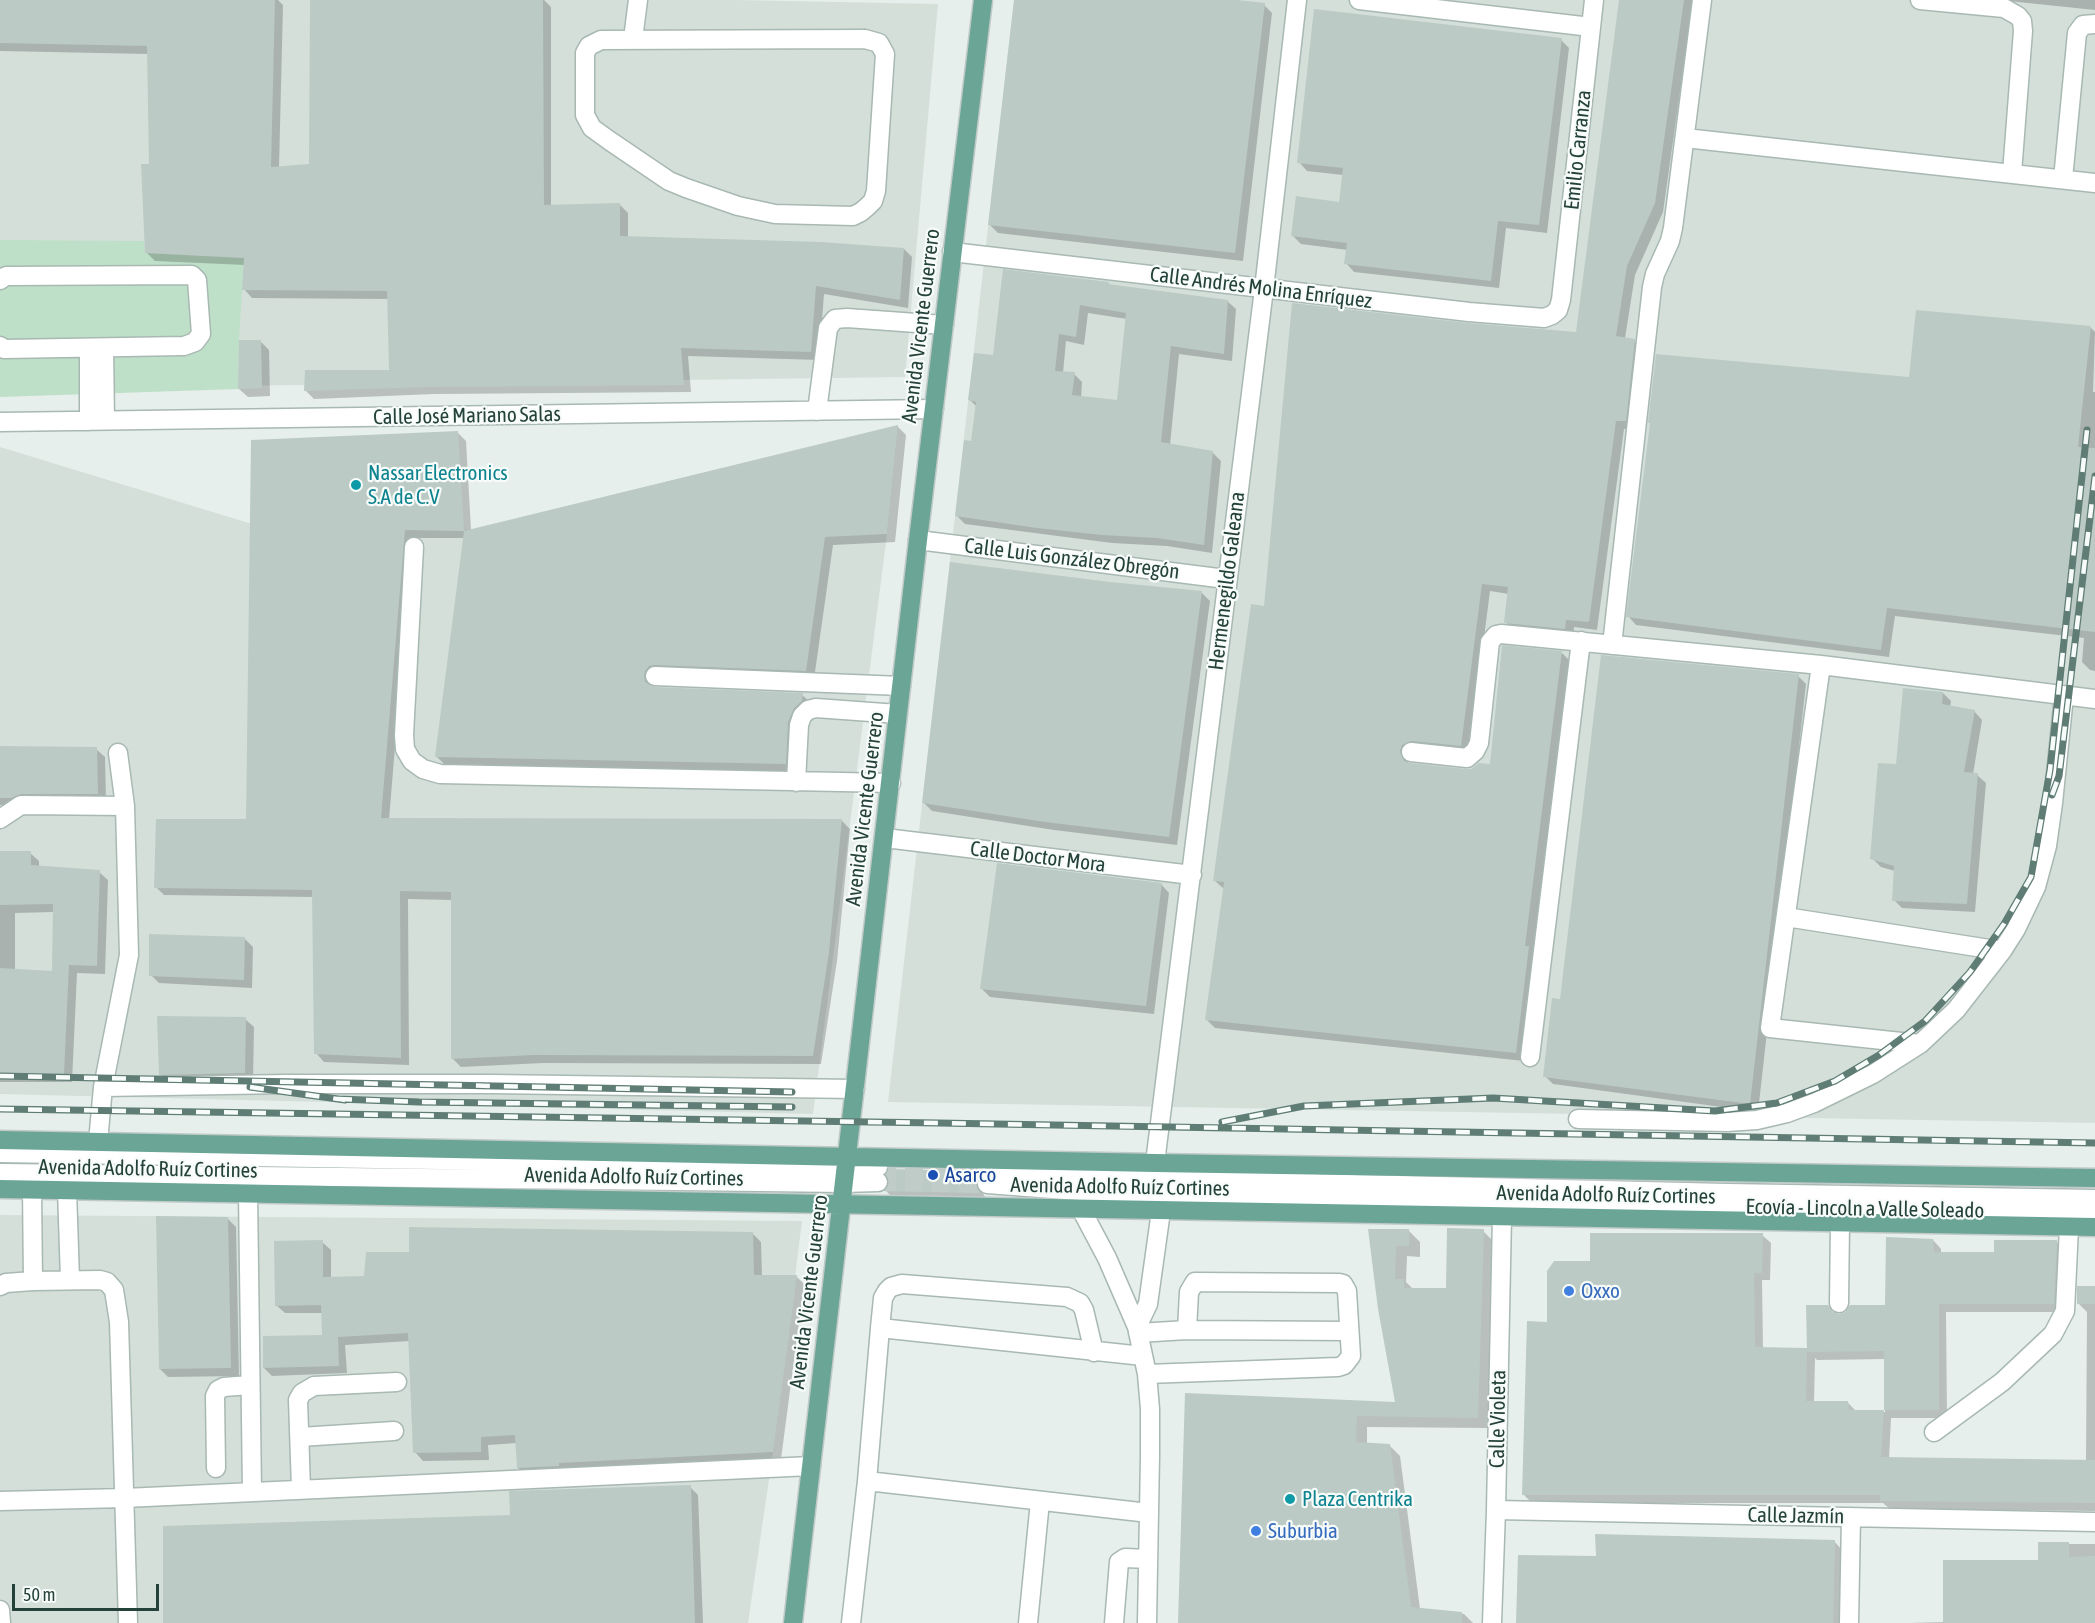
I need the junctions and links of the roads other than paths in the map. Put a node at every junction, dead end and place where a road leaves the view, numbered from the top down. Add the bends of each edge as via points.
1 (638, 0) edge
2 (983, 0) edge
3 (1297, 0) edge
4 (1359, 0) edge
5 (1594, 0) edge
6 (1702, 0) edge
7 (1920, 0) edge
8 (2095, 24) edge
9 (1591, 27) junction
10 (633, 39) junction
11 (1685, 138) junction
12 (2012, 172) junction
13 (2063, 179) junction
14 (2095, 183) edge
15 (952, 252) junction
16 (0, 280) edge
17 (1264, 289) junction
18 (1561, 300) joint
19 (944, 325) junction
20 (0, 346) edge
21 (96, 348) junction
22 (934, 409) junction
23 (817, 411) junction
24 (97, 420) junction
25 (0, 422) edge
26 (918, 540) junction
27 (414, 547) dead end
28 (1226, 579) junction
29 (1581, 641) junction
30 (1612, 645) junction
31 (1821, 665) junction
32 (655, 676) dead end
33 (902, 686) junction
34 (2064, 696) junction
35 (2095, 699) edge
36 (898, 714) junction
37 (1411, 752) dead end
38 (118, 753) dead end
39 (796, 782) junction
40 (891, 783) junction
41 (125, 806) junction
42 (0, 819) edge
43 (885, 838) junction
44 (1192, 875) junction
45 (1786, 917) junction
46 (2002, 951) junction
47 (1920, 1044) junction
48 (1530, 1057) dead end
49 (103, 1087) junction
50 (855, 1089) junction
51 (1578, 1119) dead end
52 (0, 1140) edge
53 (98, 1142) junction
54 (0, 1154) edge
55 (1155, 1163) junction
56 (845, 1169) junction
57 (0, 1173) edge
58 (878, 1175) tunnel mouth
59 (988, 1176) tunnel mouth
60 (2095, 1178) edge
61 (0, 1189) edge
62 (32, 1189) junction
63 (67, 1190) junction
64 (248, 1193) junction
65 (2095, 1199) edge
66 (842, 1203) junction
67 (2032, 1205) junction
68 (1081, 1209) junction
69 (1161, 1211) junction
70 (2095, 1212) edge
71 (1502, 1216) junction
72 (1840, 1223) junction
73 (2069, 1227) junction
74 (2095, 1227) edge
75 (70, 1280) junction
76 (33, 1281) junction
77 (0, 1286) edge
78 (1839, 1303) dead end
79 (880, 1328) junction
80 (1137, 1330) junction
81 (1187, 1330) junction
82 (1349, 1331) junction
83 (1094, 1352) junction
84 (1145, 1365) junction
85 (397, 1382) dead end
86 (250, 1385) junction
87 (394, 1431) dead end
88 (1934, 1432) dead end
89 (300, 1437) junction
90 (811, 1466) junction
91 (216, 1468) dead end
92 (867, 1481) junction
93 (301, 1489) junction
94 (252, 1492) junction
95 (125, 1498) junction
96 (0, 1501) edge
97 (1040, 1501) junction
98 (1496, 1510) junction
99 (1149, 1513) junction
100 (1851, 1517) junction
101 (2095, 1522) edge
102 (1148, 1559) junction
103 (0, 1610) edge
104 (1, 1623) edge
105 (128, 1623) edge
106 (793, 1623) edge
107 (851, 1623) edge
108 (1031, 1623) edge
109 (1114, 1623) edge
110 (1147, 1623) edge
111 (1492, 1623) edge
112 (1849, 1623) edge

1 - 10 street
2 - 15 main road, Avenida Vicente Guerrero
3 - 17 street, Hermenegildo Galeana
4 - 9 street
5 - 9 street, Emilio Carranza
6 - 11 street
7 - 12 street via 2004,8 2022,21
8 - 13 street via 2083,25 2077,33
9 - 18 street, Emilio Carranza
10 - 10 street via 601,40 589,46 585,53 585,109 592,128 645,166 686,188 775,214 852,216 873,201 885,54 879,43 865,39
11 - 12 street
11 - 30 street via 1673,228 1652,287
12 - 13 street
13 - 14 street
15 - 17 street, Calle Andrés Molina Enríquez
15 - 19 main road, Avenida Vicente Guerrero
16 - 21 street via 6,276 182,274 197,280 201,334 195,342 184,346
17 - 18 street, Calle Andrés Molina Enríquez via 1544,318 1558,310
17 - 28 street, Hermenegildo Galeana
19 - 22 main road, Avenida Vicente Guerrero
19 - 23 street via 835,319 828,328
20 - 21 street
21 - 24 street
22 - 23 street, Calle José Mariano Salas
22 - 26 main road, Avenida Vicente Guerrero
23 - 24 street, Calle José Mariano Salas
24 - 25 street, Calle José Mariano Salas
26 - 28 street, Calle Luis González Obregón
26 - 33 main road, Avenida Vicente Guerrero
27 - 39 street via 404,735 405,749 423,769 440,774
28 - 44 street, Hermenegildo Galeana
29 - 30 street
29 - 37 street via 1496,635 1490,642 1475,751 1467,758
29 - 48 street
30 - 31 street
31 - 34 street
31 - 45 street
32 - 33 street
33 - 36 main road, Avenida Vicente Guerrero
34 - 35 street
34 - 46 street via 2047,846 2036,886
36 - 39 street via 808,710 799,725
36 - 40 main road, Avenida Vicente Guerrero
38 - 41 street
39 - 40 street
40 - 43 main road, Avenida Vicente Guerrero
41 - 42 street via 21,805
41 - 49 street via 129,955
43 - 44 street, Calle Doctor Mora
43 - 50 main road, Avenida Vicente Guerrero
44 - 55 street, Hermenegildo Galeana
45 - 46 street
45 - 47 street via 1770,1028
46 - 47 street via 1956,1010
47 - 51 street via 1873,1074 1814,1103 1757,1120
49 - 50 street via 502,1084
49 - 53 street
50 - 56 main road, Avenida Vicente Guerrero
52 - 53 main road, Avenida Adolfo Ruíz Cortines
53 - 56 main road, Avenida Adolfo Ruíz Cortines
54 - 56 street
55 - 56 main road, Avenida Adolfo Ruíz Cortines
55 - 60 main road, Avenida Adolfo Ruíz Cortines
56 - 57 street
56 - 58 street
56 - 66 main road, Avenida Vicente Guerrero
59 - 67 street
61 - 62 main road, Avenida Adolfo Ruíz Cortines
62 - 63 main road, Avenida Adolfo Ruíz Cortines
62 - 76 street
63 - 64 main road, Avenida Adolfo Ruíz Cortines
63 - 75 street
64 - 66 main road, Avenida Adolfo Ruíz Cortines
64 - 86 street
65 - 67 street
66 - 68 main road, Avenida Adolfo Ruíz Cortines
66 - 90 main road, Avenida Vicente Guerrero
67 - 70 street
68 - 69 main road, Avenida Adolfo Ruíz Cortines
68 - 80 street via 1107,1258
69 - 71 main road, Avenida Adolfo Ruíz Cortines
69 - 80 street via 1148,1304
71 - 72 main road, Avenida Adolfo Ruíz Cortines
71 - 98 street, Calle Violeta
72 - 73 main road, Avenida Adolfo Ruíz Cortines
72 - 78 street
73 - 74 main road, Avenida Adolfo Ruíz Cortines
73 - 88 street via 2065,1311 2052,1334 2002,1382
75 - 76 street
75 - 95 street via 107,1282 117,1299
76 - 77 street
79 - 83 street
79 - 83 street via 883,1298 891,1287 902,1284 1067,1297 1080,1303 1084,1310
79 - 92 street
80 - 81 street
80 - 84 street
81 - 82 street
81 - 82 street via 1189,1292 1201,1281 1343,1284 1347,1291
82 - 84 street via 1351,1356 1338,1367
83 - 84 street
84 - 99 street via 1150,1409
85 - 89 street via 308,1388 298,1400
86 - 91 street via 224,1386 215,1396
86 - 94 street
87 - 89 street
89 - 93 street
90 - 93 street
90 - 106 main road, Avenida Vicente Guerrero
92 - 97 street
92 - 107 street
93 - 94 street
94 - 95 street
95 - 96 street
95 - 105 street
97 - 99 street
97 - 108 street
98 - 100 street, Calle Jazmín
98 - 111 street, Calle Violeta
99 - 102 street
100 - 101 street, Calle Jazmín
100 - 112 street
102 - 109 street via 1125,1558 1119,1562
102 - 110 street
103 - 104 street

